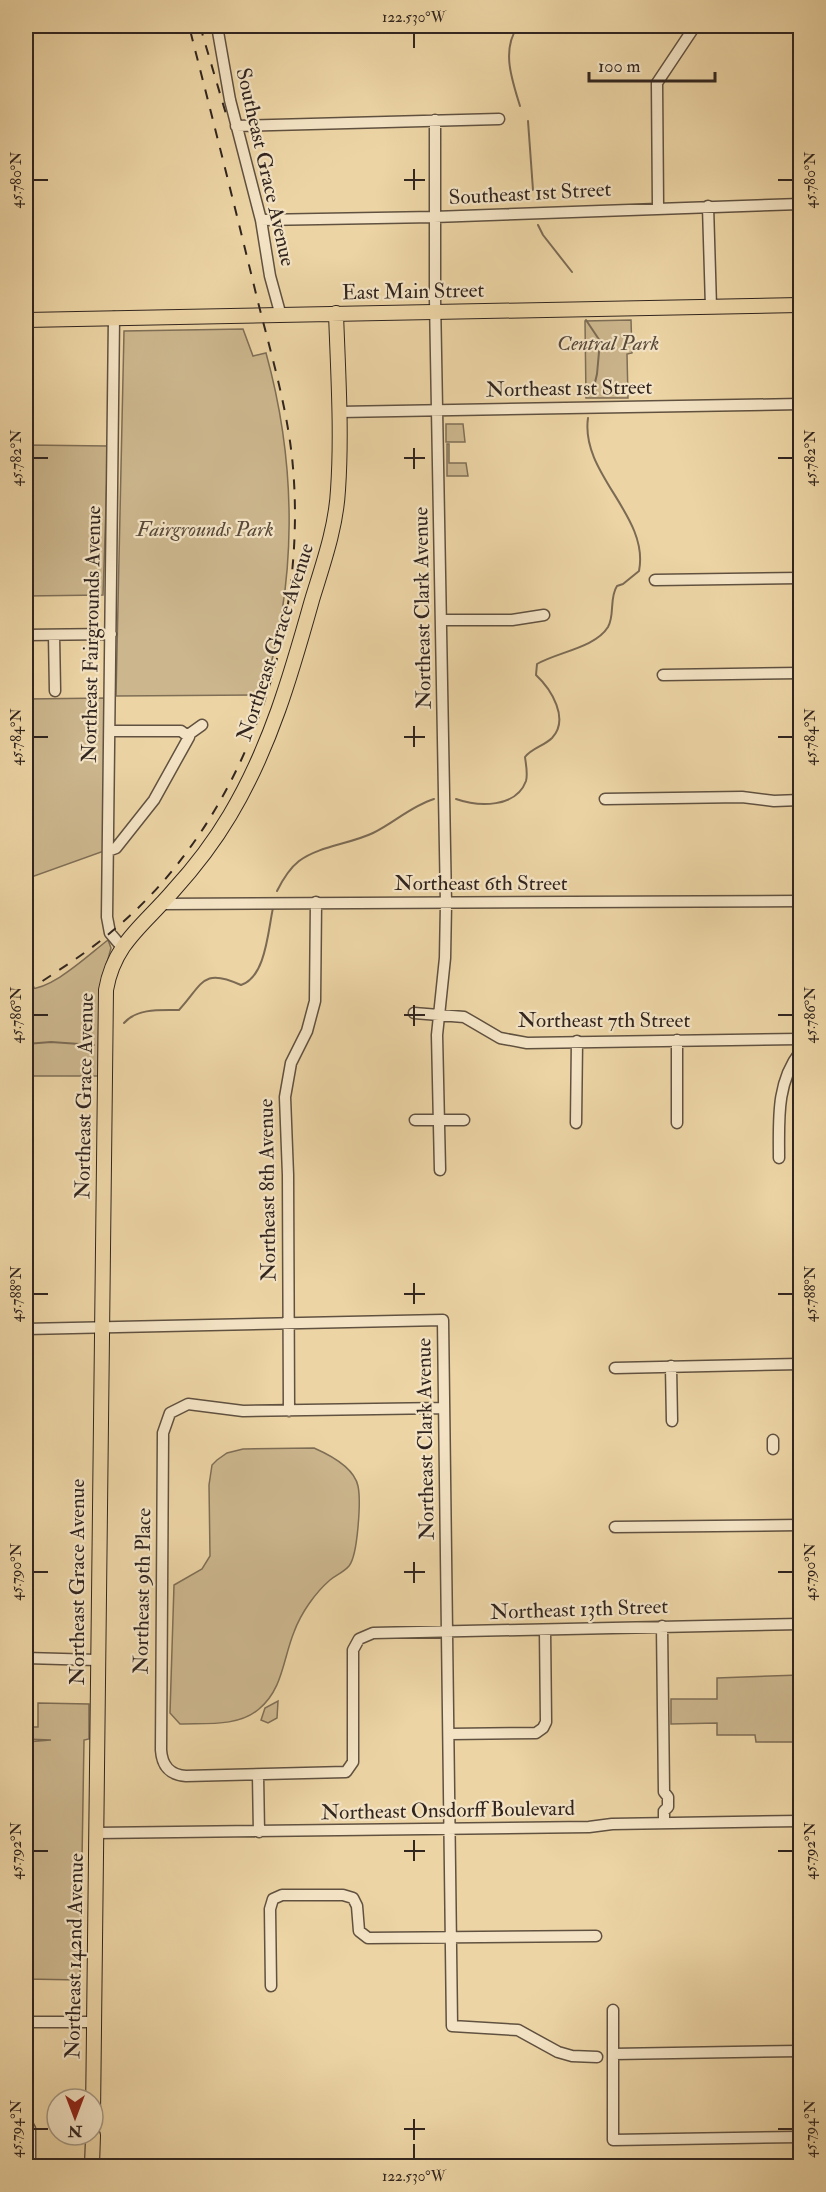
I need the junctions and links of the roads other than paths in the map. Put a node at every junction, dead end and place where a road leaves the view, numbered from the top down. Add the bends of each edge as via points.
1 (217, 26) edge
2 (695, 26) edge
3 (499, 119) dead end
4 (435, 120) junction
5 (236, 126) junction
6 (801, 204) edge
7 (708, 206) junction
8 (658, 207) junction
9 (434, 217) junction
10 (261, 220) junction
11 (801, 305) edge
12 (711, 307) junction
13 (436, 312) junction
14 (336, 313) junction
15 (281, 316) junction
16 (114, 317) junction
17 (26, 320) edge
18 (801, 404) edge
19 (438, 410) junction
20 (339, 412) junction
21 (801, 578) edge
22 (655, 580) dead end
23 (544, 615) dead end
24 (442, 620) junction
25 (111, 634) junction
26 (26, 635) edge
27 (54, 635) junction
28 (801, 673) edge
29 (663, 675) dead end
30 (55, 691) dead end
31 (202, 725) dead end
32 (110, 731) junction
33 (188, 735) junction
34 (605, 800) dead end
35 (801, 800) edge
36 (108, 851) junction
37 (801, 901) edge
38 (316, 902) junction
39 (161, 904) junction
40 (446, 904) junction
41 (122, 946) junction
42 (414, 1013) dead end
43 (438, 1013) junction
44 (801, 1039) edge
45 (677, 1040) junction
46 (577, 1041) junction
47 (801, 1052) edge
48 (415, 1120) dead end
49 (439, 1120) junction
50 (464, 1120) dead end
51 (576, 1123) dead end
52 (677, 1123) dead end
53 (779, 1158) dead end
54 (440, 1170) dead end
55 (288, 1323) junction
56 (101, 1328) junction
57 (26, 1329) edge
58 (801, 1364) edge
59 (671, 1366) junction
60 (615, 1368) dead end
61 (444, 1408) junction
62 (289, 1411) junction
63 (672, 1421) dead end
64 (801, 1525) edge
65 (615, 1527) dead end
66 (801, 1624) edge
67 (662, 1626) junction
68 (545, 1630) junction
69 (449, 1631) junction
70 (26, 1658) edge
71 (97, 1660) junction
72 (450, 1734) junction
73 (258, 1775) junction
74 (801, 1821) edge
75 (664, 1823) junction
76 (452, 1829) junction
77 (259, 1832) junction
78 (96, 1833) junction
79 (453, 1936) junction
80 (596, 1936) dead end
81 (271, 1986) dead end
82 (613, 2010) dead end
83 (26, 2022) edge
84 (94, 2022) junction
85 (801, 2051) edge
86 (613, 2054) junction
87 (597, 2057) dead end
88 (93, 2087) edge
89 (26, 2122) edge
90 (801, 2137) edge
91 (93, 2147) edge
92 (30, 2166) edge
93 (92, 2166) edge

1 - 5 street, Southeast Grace Avenue
2 - 8 street via 657,83
3 - 4 street
4 - 5 street
4 - 9 street, Northeast Clark Avenue
5 - 10 street, Southeast Grace Avenue
6 - 7 street, Southeast 1st Street
7 - 8 street, Southeast 1st Street
7 - 12 street
8 - 9 street, Southeast 1st Street
9 - 10 street, Southeast 1st Street
9 - 13 street, Northeast Clark Avenue
10 - 15 street, Southeast Grace Avenue
11 - 12 main road, East Main Street
12 - 13 main road, East Main Street
13 - 14 main road, East Main Street
13 - 19 street, Northeast Clark Avenue
14 - 15 main road, East Main Street
14 - 20 main road, Northeast Grace Avenue
15 - 16 main road, East Main Street
16 - 17 main road, East Main Street
16 - 25 street, Northeast Fairgrounds Avenue
18 - 19 street, Northeast 1st Street
19 - 20 street, Northeast 1st Street
19 - 24 street, Northeast Clark Avenue
20 - 39 main road, Northeast Grace Avenue via 335,519 276,720 230,816
21 - 22 street
23 - 24 street via 512,620
24 - 40 street, Northeast Clark Avenue
25 - 27 street
25 - 32 street, Northeast Fairgrounds Avenue
26 - 27 street
27 - 30 street
28 - 29 street
31 - 33 street
32 - 33 street via 181,730
32 - 36 street, Northeast Fairgrounds Avenue
33 - 36 street via 154,800 116,848
34 - 35 street
36 - 41 street, Northeast Fairgrounds Avenue via 107,917 111,933
37 - 40 street, Northeast 6th Street
38 - 39 street, Northeast 6th Street
38 - 40 street, Northeast 6th Street
38 - 55 street, Northeast 8th Avenue via 315,1001 307,1030 291,1063 285,1097
39 - 41 main road, Northeast Grace Avenue
40 - 43 street, Northeast Clark Avenue
41 - 56 main road, Northeast Grace Avenue via 106,990
42 - 43 street, Northeast 7th Street
43 - 46 street, Northeast 7th Street via 464,1017 507,1040
43 - 49 street, Northeast Clark Avenue
44 - 45 street, Northeast 7th Street
45 - 46 street, Northeast 7th Street
45 - 52 street
46 - 51 street
47 - 53 street via 790,1068 779,1099
48 - 49 street
49 - 50 street
49 - 54 street, Northeast Clark Avenue
55 - 56 street
55 - 61 street, Northeast Clark Avenue via 443,1320
55 - 62 street, Northeast 8th Avenue
56 - 57 street
56 - 71 main road, Northeast Grace Avenue
58 - 59 street
59 - 60 street
59 - 63 street
61 - 62 street
61 - 69 street, Northeast Clark Avenue
62 - 73 street, Northeast 9th Place via 243,1411 188,1404 171,1413 163,1433 160,1750 167,1768 181,1776
64 - 65 street
66 - 67 street, Northeast 13th Street
67 - 68 street, Northeast 13th Street
67 - 75 street via 664,1792 660,1807
68 - 69 street, Northeast 13th Street
68 - 72 street via 543,1728 536,1733
69 - 72 street, Northeast Clark Avenue
69 - 73 street, Northeast 13th Street via 379,1632 360,1639 352,1658 353,1762 349,1770 341,1774
70 - 71 street
71 - 78 main road, Northeast Grace Avenue
72 - 76 street, Northeast Clark Avenue
73 - 77 street
74 - 75 street, Northeast Onsdorff Boulevard
75 - 76 street, Northeast Onsdorff Boulevard
76 - 77 street, Northeast Onsdorff Boulevard
76 - 79 street, Northeast Clark Avenue
77 - 78 street, Northeast Onsdorff Boulevard
78 - 84 main road, Northeast 142nd Avenue
79 - 80 street
79 - 81 street via 368,1938 357,1927 353,1898 282,1895 273,1899 270,1909
79 - 87 street, Northeast Clark Avenue via 452,2025 518,2030 572,2056
82 - 86 street
83 - 84 street
84 - 88 main road, Northeast 142nd Avenue
85 - 86 street
86 - 90 street via 614,2140
89 - 92 street via 30,2129
91 - 93 main road

